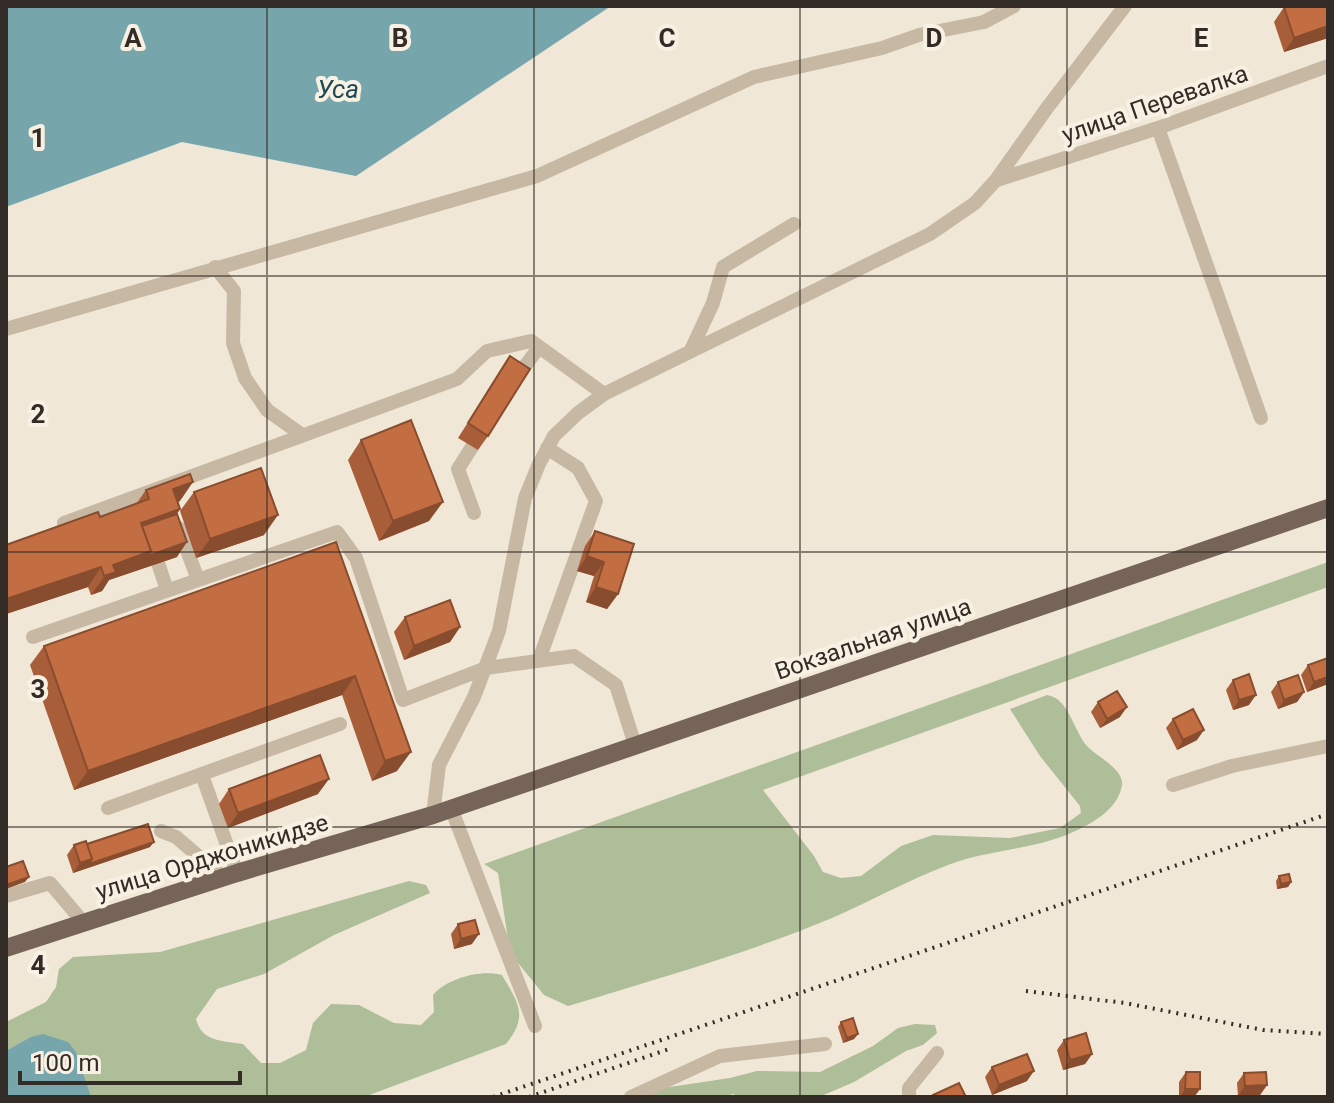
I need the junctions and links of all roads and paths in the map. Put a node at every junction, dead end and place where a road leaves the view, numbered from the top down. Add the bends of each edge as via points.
1 (1014, 6) edge
2 (1124, 6) edge
3 (1328, 66) edge
4 (1158, 128) junction
5 (996, 180) junction
6 (794, 224) dead end
7 (215, 267) junction
8 (6, 329) edge
9 (539, 347) junction
10 (691, 350) junction
11 (515, 380) edge
12 (604, 394) junction
13 (1261, 418) dead end
14 (302, 435) junction
15 (472, 447) dead end
16 (547, 448) junction
17 (1328, 508) edge
18 (474, 513) dead end
19 (176, 519) edge
20 (64, 523) edge
21 (158, 563) edge
22 (198, 580) junction
23 (167, 590) junction
24 (33, 637) dead end
25 (539, 660) junction
26 (486, 668) junction
27 (340, 724) dead end
28 (635, 745) junction
29 (1328, 746) edge
30 (202, 775) junction
31 (1173, 785) dead end
32 (108, 808) dead end
33 (451, 808) junction
34 (433, 815) junction
35 (161, 831) dead end
36 (230, 876) junction
37 (6, 896) edge
38 (83, 922) junction
39 (6, 948) edge
40 (535, 1026) dead end
41 (825, 1044) dead end
42 (937, 1053) dead end
43 (631, 1097) edge
44 (909, 1097) edge

1 - 7 street via 984,22 754,77 537,176
2 - 5 street
3 - 4 street, улица Перевалка
4 - 5 street, улица Перевалка
4 - 13 street
5 - 10 street via 975,203 930,234
6 - 10 street via 723,267
7 - 8 street
7 - 14 street via 234,291 233,343 245,378 267,410
9 - 11 street
9 - 12 street
9 - 14 street via 531,341 487,351 457,379
10 - 12 street
12 - 16 street via 578,413
14 - 20 street
15 - 18 street via 458,469
16 - 25 street via 578,468 596,501
16 - 26 street via 525,498 499,631
17 - 28 main road, Вокзальная улица
19 - 22 street
21 - 23 street
22 - 23 street
22 - 26 street via 337,532 356,558 403,700
23 - 24 street
25 - 26 street
25 - 28 street via 574,656 616,685
26 - 34 street via 439,765
27 - 30 street
28 - 33 main road, Вокзальная улица
29 - 31 street via 1232,766
30 - 32 street
30 - 36 street
33 - 34 main road, Вокзальная улица
33 - 40 street
34 - 36 main road, улица Орджоникидзе
35 - 36 street
36 - 38 main road, улица Орджоникидзе
37 - 38 street via 50,883
38 - 39 main road, улица Орджоникидзе
41 - 43 street via 720,1056
42 - 44 street via 909,1088

